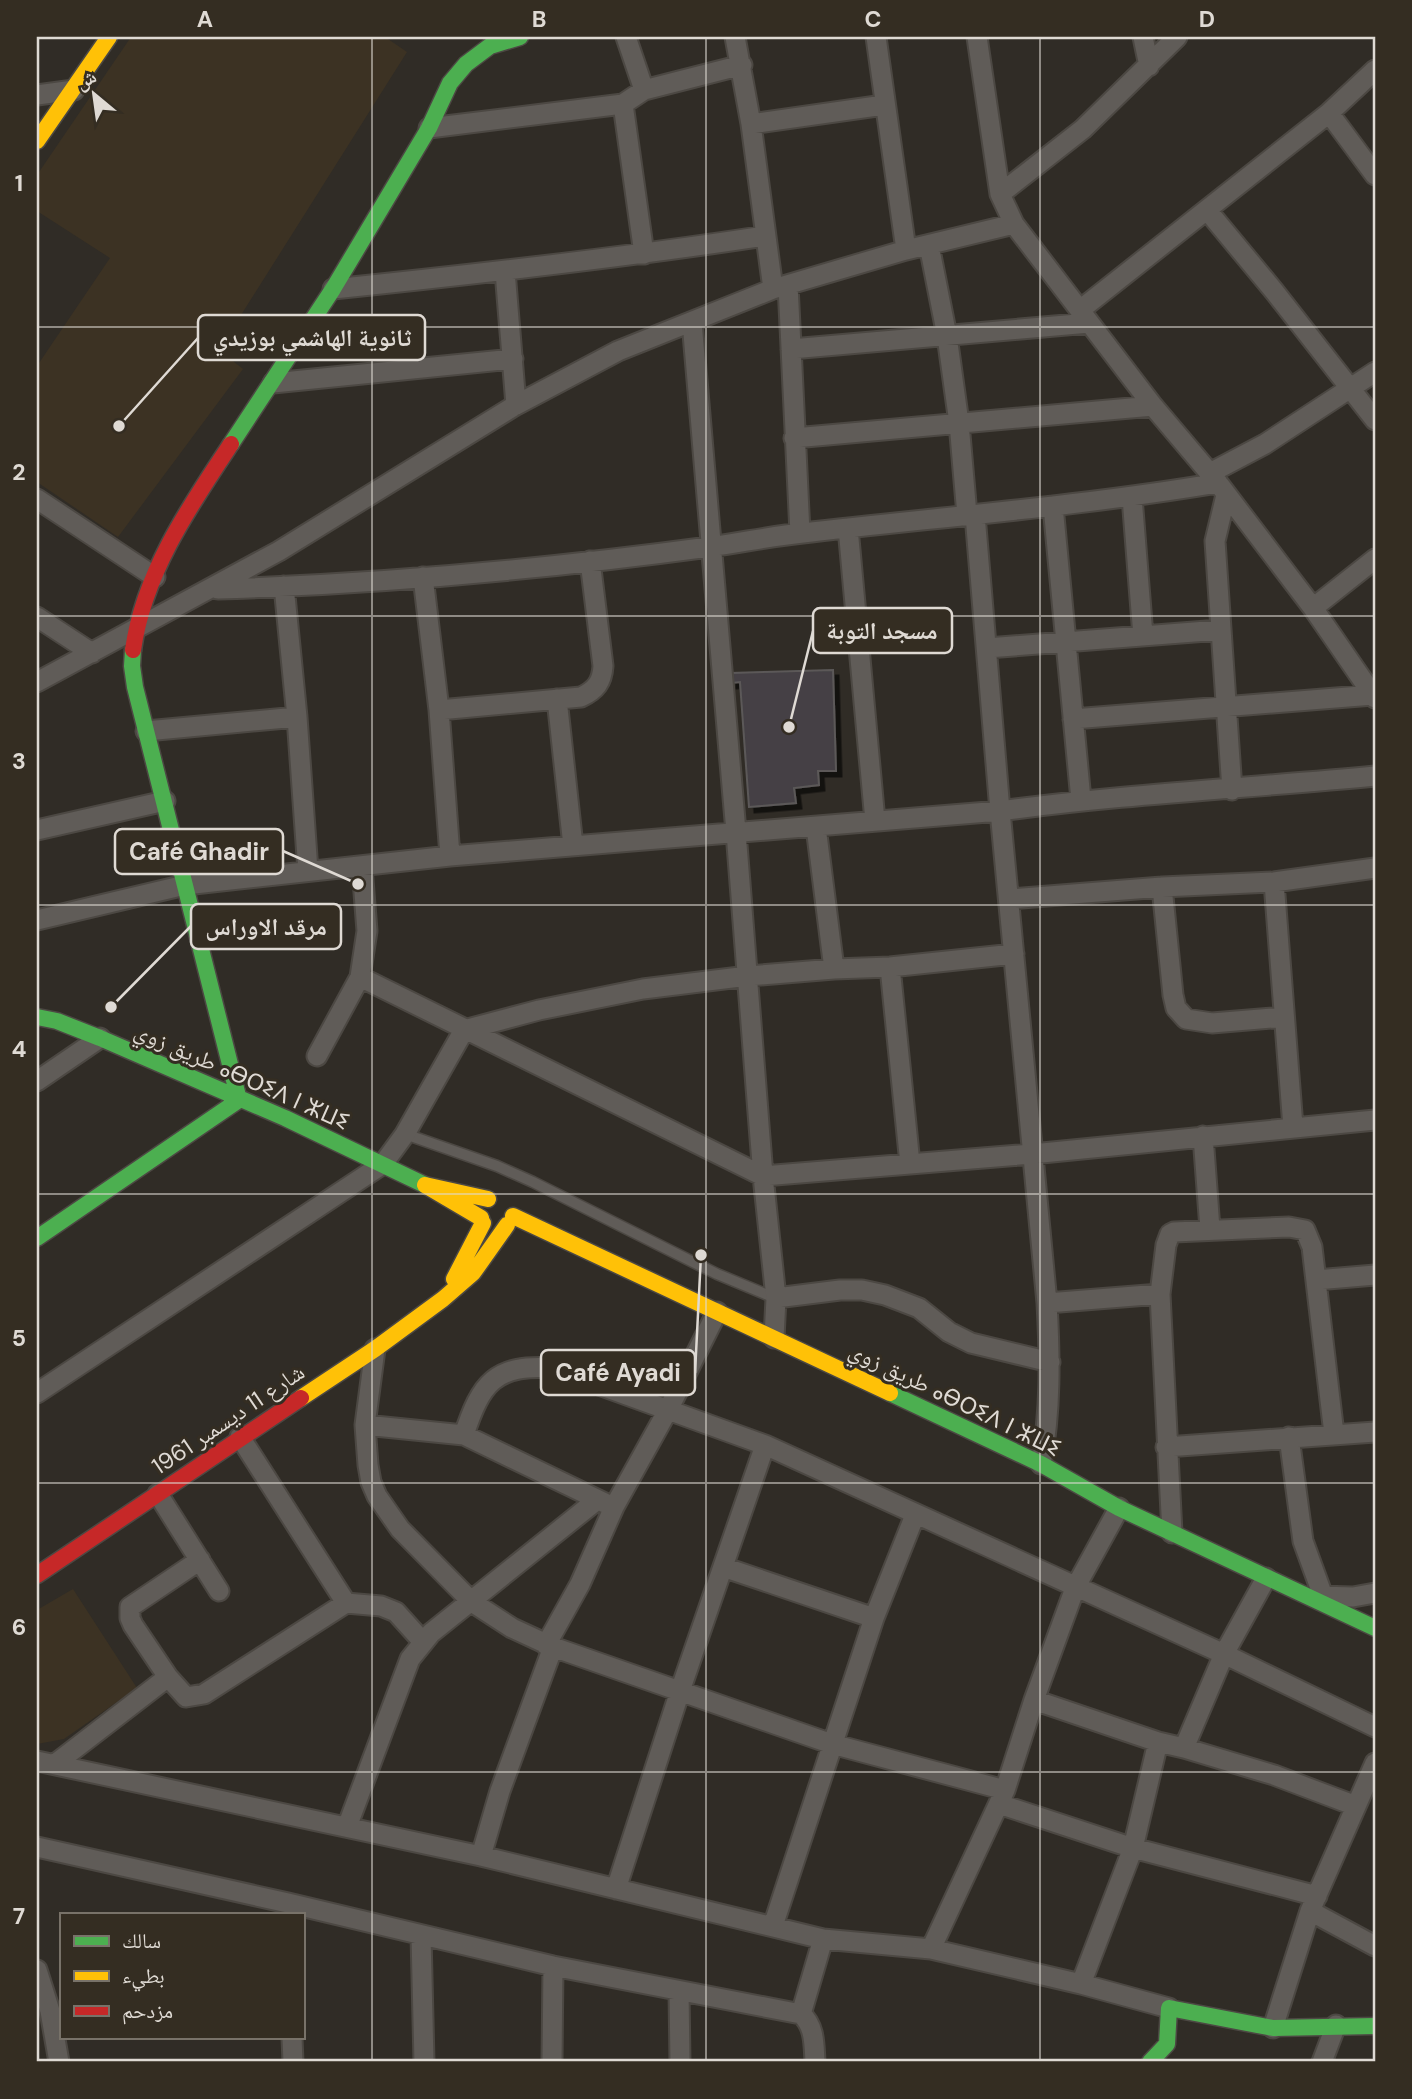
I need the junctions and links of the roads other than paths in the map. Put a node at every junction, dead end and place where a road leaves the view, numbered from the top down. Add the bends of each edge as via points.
1 (109, 37) edge
2 (520, 37) edge
3 (626, 37) edge
4 (735, 37) edge
5 (876, 37) edge
6 (977, 37) edge
7 (1143, 37) edge
8 (1177, 37) edge
9 (742, 65) junction
10 (1149, 66) junction
11 (1375, 70) edge
12 (74, 90) junction
13 (643, 90) junction
14 (37, 95) edge
15 (623, 104) junction
16 (884, 105) junction
17 (1329, 113) junction
18 (751, 124) junction
19 (429, 128) junction
20 (37, 141) edge
21 (1375, 175) edge
22 (1000, 194) junction
23 (1207, 210) junction
24 (1014, 224) junction
25 (765, 236) junction
26 (929, 245) junction
27 (906, 250) junction
28 (644, 254) junction
29 (505, 271) junction
30 (781, 287) junction
31 (333, 289) junction
32 (1084, 316) junction
33 (692, 322) junction
34 (947, 336) junction
35 (791, 349) junction
36 (513, 359) junction
37 (1375, 372) edge
38 (273, 383) junction
39 (1351, 390) junction
40 (516, 405) junction
41 (1153, 406) junction
42 (1375, 420) edge
43 (960, 423) junction
44 (794, 438) junction
45 (1218, 484) junction
46 (1132, 497) junction
47 (37, 499) edge
48 (1054, 506) junction
49 (971, 515) junction
50 (848, 528) junction
51 (800, 533) junction
52 (710, 547) junction
53 (1375, 559) edge
54 (590, 561) junction
55 (155, 577) junction
56 (423, 577) junction
57 (284, 586) junction
58 (213, 589) junction
59 (1313, 608) junction
60 (37, 617) edge
61 (138, 626) junction
62 (1220, 630) junction
63 (1143, 636) junction
64 (1066, 641) junction
65 (987, 648) junction
66 (92, 653) junction
67 (37, 682) edge
68 (1374, 697) edge
69 (557, 699) junction
70 (1226, 706) junction
71 (439, 710) junction
72 (297, 718) junction
73 (1073, 719) junction
74 (146, 731) junction
75 (1375, 776) edge
76 (1232, 790) junction
77 (1080, 800) junction
78 (164, 801) junction
79 (1000, 811) junction
80 (875, 821) junction
81 (816, 827) junction
82 (37, 830) edge
83 (736, 832) junction
84 (573, 846) junction
85 (450, 856) junction
86 (362, 867) junction
87 (1375, 868) edge
88 (308, 872) junction
89 (1274, 882) junction
90 (186, 885) junction
91 (1162, 887) junction
92 (1009, 899) junction
93 (37, 920) edge
94 (1014, 954) junction
95 (890, 967) junction
96 (834, 969) junction
97 (748, 976) junction
98 (359, 977) junction
99 (37, 1017) edge
100 (1284, 1017) junction
101 (464, 1030) junction
102 (100, 1038) junction
103 (317, 1056) dead end
104 (37, 1081) edge
105 (240, 1100) junction
106 (1375, 1120) edge
107 (1293, 1127) junction
108 (405, 1134) junction
109 (1203, 1136) junction
110 (1032, 1154) junction
111 (383, 1164) junction
112 (910, 1164) junction
113 (763, 1176) junction
114 (425, 1185) junction
115 (504, 1208) junction
116 (482, 1220) junction
117 (1209, 1229) junction
118 (37, 1237) edge
119 (1375, 1275) edge
120 (1316, 1280) junction
121 (1160, 1294) junction
122 (776, 1298) junction
123 (443, 1299) junction
124 (1046, 1303) junction
125 (717, 1312) junction
126 (774, 1338) junction
127 (375, 1349) junction
128 (1050, 1362) junction
129 (37, 1393) edge
130 (669, 1408) junction
131 (365, 1425) junction
132 (1375, 1432) edge
133 (1334, 1434) junction
134 (464, 1435) junction
135 (240, 1437) junction
136 (1289, 1437) junction
137 (765, 1445) junction
138 (1167, 1447) junction
139 (1041, 1464) junction
140 (158, 1494) junction
141 (605, 1504) junction
142 (1119, 1508) junction
143 (915, 1515) junction
144 (1172, 1532) junction
145 (200, 1560) junction
146 (723, 1567) junction
147 (37, 1575) edge
148 (1266, 1578) junction
149 (1075, 1588) junction
150 (219, 1591) dead end
151 (1375, 1593) edge
152 (1317, 1596) junction
153 (1353, 1597) junction
154 (472, 1602) junction
155 (346, 1603) junction
156 (1375, 1606) edge
157 (874, 1618) junction
158 (1375, 1628) edge
159 (423, 1642) junction
160 (550, 1646) junction
161 (1224, 1654) junction
162 (168, 1677) junction
163 (680, 1691) junction
164 (1034, 1700) junction
165 (1375, 1727) edge
166 (1158, 1742) junction
167 (832, 1744) junction
168 (1184, 1748) junction
169 (46, 1762) edge
170 (1374, 1772) edge
171 (1002, 1797) junction
172 (1356, 1806) junction
173 (347, 1827) junction
174 (37, 1847) edge
175 (1133, 1848) junction
176 (481, 1856) junction
177 (616, 1889) junction
178 (1313, 1904) junction
179 (289, 1909) edge
180 (773, 1926) junction
181 (421, 1935) junction
182 (823, 1939) junction
183 (1375, 1946) edge
184 (932, 1949) junction
185 (553, 1966) junction
186 (37, 1970) edge
187 (1081, 1984) junction
188 (679, 1991) junction
189 (1169, 2008) junction
190 (801, 2014) junction
191 (1336, 2025) junction
192 (1375, 2026) edge
193 (1273, 2028) junction
194 (292, 2039) edge
195 (1166, 2053) edge
196 (59, 2062) edge
197 (293, 2062) edge
198 (424, 2062) edge
199 (552, 2062) edge
200 (680, 2062) edge
201 (815, 2062) edge
202 (1150, 2062) edge
203 (1322, 2062) edge

1 - 12 main road
2 - 19 main road via 490,46 466,64 450,83
3 - 13 street
4 - 9 street
5 - 16 street
6 - 22 street
7 - 10 street
8 - 10 street
9 - 13 street
9 - 18 street
10 - 22 street via 1083,129
11 - 17 street
12 - 14 street
12 - 20 main road
13 - 15 street
15 - 19 street
15 - 28 street
16 - 18 street
16 - 27 street
17 - 21 street
17 - 23 street
18 - 25 street
19 - 31 main road
22 - 24 street
23 - 32 street
23 - 39 street
24 - 26 street
24 - 32 street
25 - 28 street
25 - 30 street
26 - 27 street
26 - 34 street
27 - 30 street
28 - 29 street
29 - 31 street
29 - 36 street
30 - 33 street
30 - 35 street
31 - 38 main road
32 - 34 street
32 - 41 street
33 - 40 street via 618,351
33 - 52 street
34 - 35 street
34 - 43 street
35 - 44 street
36 - 38 street
36 - 40 street
37 - 39 street
38 - 55 main road via 198,492
39 - 42 street
39 - 45 street via 1265,443
40 - 58 street
41 - 43 street
41 - 45 street
43 - 44 street
43 - 49 street
44 - 51 street
45 - 46 street
45 - 59 street
45 - 62 street via 1215,541
46 - 48 street
46 - 63 street
47 - 55 street
48 - 49 street
48 - 64 street
49 - 50 street
49 - 65 street
50 - 51 street
50 - 80 street
51 - 52 street
52 - 54 street
52 - 83 street
53 - 59 street
54 - 56 street
54 - 69 street via 602,677 581,697
55 - 61 main road
56 - 57 street
56 - 71 street
57 - 58 street
57 - 72 street
58 - 61 street
59 - 68 street
60 - 66 street
61 - 66 street
61 - 74 main road via 131,662
62 - 63 street
62 - 70 street
63 - 64 street
64 - 65 street
64 - 73 street
65 - 79 street
66 - 67 street
68 - 70 street
69 - 71 street
69 - 84 street
70 - 73 street
70 - 76 street
71 - 85 street
72 - 74 street
72 - 88 street
73 - 77 street
74 - 78 main road
75 - 76 street
76 - 77 street
77 - 79 street
78 - 82 street
78 - 90 main road
79 - 80 street
79 - 92 street
80 - 81 street
81 - 83 street
81 - 96 street
83 - 84 street
83 - 97 street
84 - 85 street
85 - 86 street
86 - 88 street
86 - 98 street via 368,931
87 - 89 street
88 - 90 street
89 - 91 street
89 - 100 street
90 - 93 street
90 - 105 main road
91 - 92 street
91 - 100 street via 1173,995 1176,1008 1186,1019 1212,1023
92 - 94 street
94 - 95 street
94 - 110 street
95 - 96 street
95 - 112 street
96 - 97 street
97 - 101 street via 643,989
97 - 113 street
98 - 101 street
98 - 103 street
99 - 102 main road, طريق زوي ⴰⴱⵔⵉⴷ ⵏ ⵣⵡⵉ
100 - 107 street
101 - 108 street
101 - 113 street
102 - 104 street
102 - 105 main road, طريق زوي ⴰⴱⵔⵉⴷ ⵏ ⵣⵡⵉ
105 - 111 main road, طريق زوي ⴰⴱⵔⵉⴷ ⵏ ⵣⵡⵉ
105 - 118 main road
106 - 107 street
107 - 109 street
108 - 111 street
108 - 122 lane via 497,1166 717,1274
109 - 110 street
109 - 117 street
110 - 112 street
110 - 124 street
111 - 114 main road, طريق زوي ⴰⴱⵔⵉⴷ ⵏ ⵣⵡⵉ
111 - 129 street
112 - 113 street
113 - 122 street
114 - 115 main road
114 - 116 main road
115 - 116 main road via 481,1208
115 - 116 main road via 492,1229
115 - 123 main road, شارع 11 ديسمبر 1961 via 473,1273
115 - 125 main road, طريق زوي ⴰⴱⵔⵉⴷ ⵏ ⵣⵡⵉ
116 - 123 main road
117 - 120 street via 1306,1230
117 - 121 street via 1170,1234
119 - 120 street
120 - 133 street
121 - 124 street
121 - 138 street
122 - 126 street
122 - 128 street via 840,1290 885,1295 919,1308 971,1343
123 - 127 main road, شارع 11 ديسمبر 1961
124 - 128 street
125 - 126 main road, طريق زوي ⴰⴱⵔⵉⴷ ⵏ ⵣⵡⵉ
125 - 130 street
126 - 139 main road, طريق زوي ⴰⴱⵔⵉⴷ ⵏ ⵣⵡⵉ
127 - 131 street
127 - 135 main road, شارع 11 ديسمبر 1961
128 - 139 street
130 - 134 street via 552,1368 527,1366 487,1385
130 - 137 street
130 - 141 street
131 - 134 street
131 - 154 street via 368,1465 377,1496 400,1529
132 - 133 street
133 - 136 street
134 - 141 street
135 - 140 main road, شارع 11 ديسمبر 1961
135 - 155 street
136 - 138 street
136 - 152 street via 1303,1541
137 - 143 street
137 - 146 street
138 - 144 street
139 - 142 main road, طريق زوي ⴰⴱⵔⵉⴷ ⵏ ⵣⵡⵉ
140 - 145 street
140 - 147 main road, شارع 11 ديسمبر 1961
141 - 154 street
141 - 160 street via 580,1584
142 - 144 main road, طريق زوي ⴰⴱⵔⵉⴷ ⵏ ⵣⵡⵉ
142 - 149 street
143 - 149 street
143 - 157 street
144 - 148 main road, طريق زوي ⴰⴱⵔⵉⴷ ⵏ ⵣⵡⵉ
145 - 150 street
145 - 162 street via 130,1607 133,1625
146 - 157 street
146 - 163 street
148 - 152 main road, طريق زوي ⴰⴱⵔⵉⴷ ⵏ ⵣⵡⵉ
148 - 161 street
149 - 161 street
149 - 164 street
151 - 153 street
152 - 153 street
152 - 158 main road, طريق زوي ⴰⴱⵔⵉⴷ ⵏ ⵣⵡⵉ
153 - 156 street
154 - 159 street
154 - 160 street
155 - 159 street via 396,1612
155 - 162 street via 204,1694 186,1697
157 - 167 street
159 - 173 street via 410,1659
160 - 163 street
160 - 176 street
161 - 165 street
161 - 168 street
162 - 169 street
163 - 167 street
163 - 177 street
164 - 166 street
164 - 171 street
166 - 168 street
166 - 175 street
167 - 171 street
167 - 180 street
168 - 172 street
169 - 173 street
170 - 172 street
171 - 175 street
171 - 184 street
172 - 178 street
173 - 176 street
174 - 179 street
175 - 178 street
175 - 187 street
176 - 177 street
177 - 180 street
178 - 183 street
178 - 193 street
179 - 181 street
180 - 182 street
181 - 185 street
181 - 198 street
182 - 184 street
182 - 190 street
184 - 187 street
185 - 188 street
185 - 199 street
186 - 196 street via 51,2011
187 - 189 street
188 - 190 street
188 - 200 street
189 - 193 main road
189 - 195 main road
190 - 201 street via 811,2028
191 - 192 main road
191 - 193 main road
191 - 203 street
194 - 197 street
195 - 202 main road

